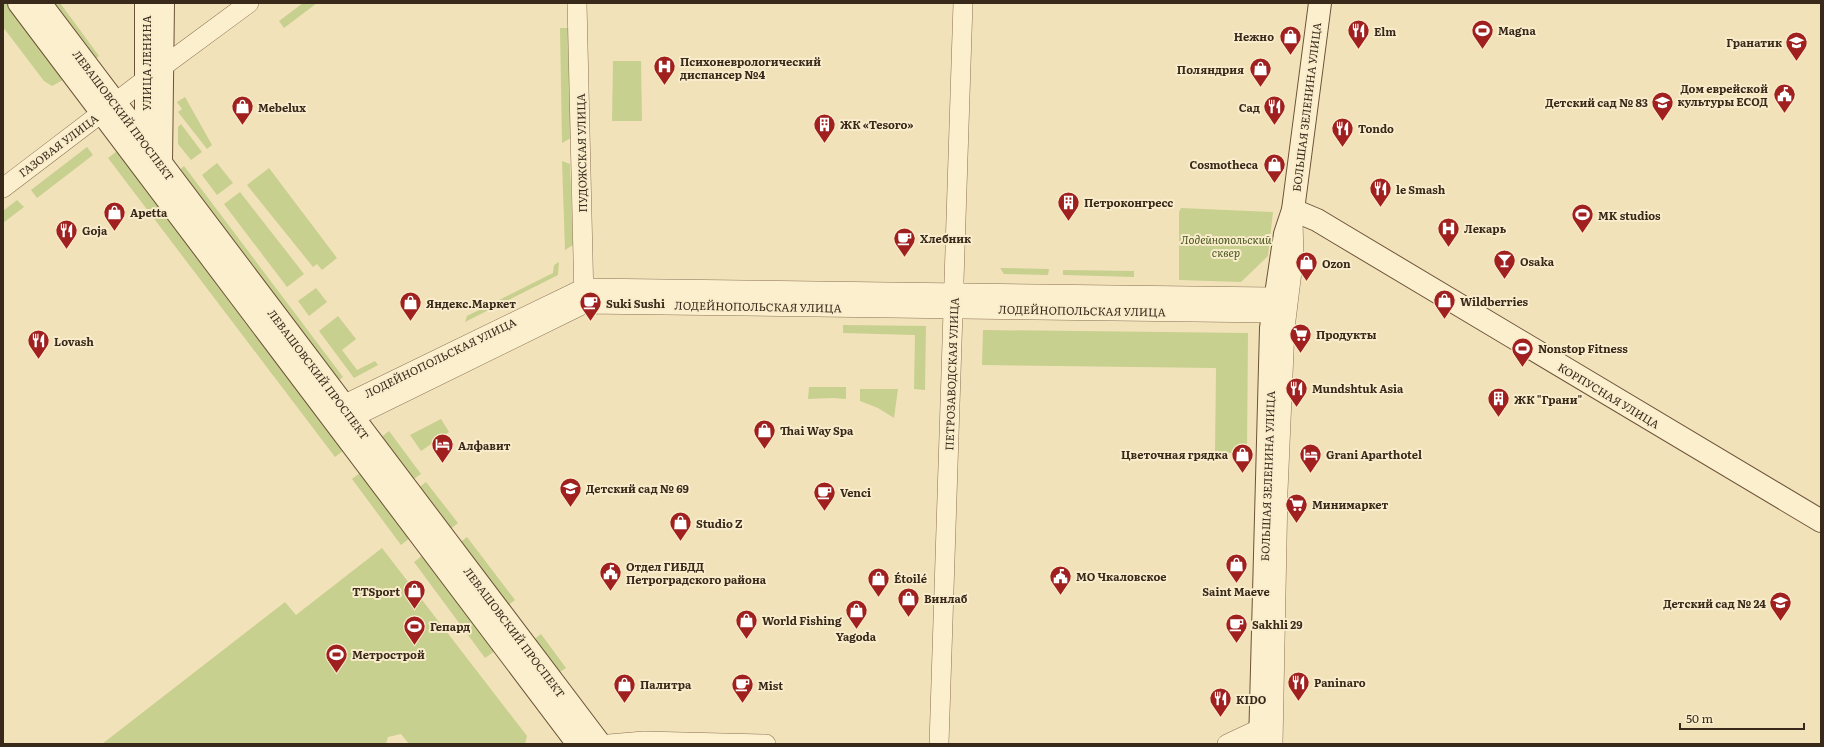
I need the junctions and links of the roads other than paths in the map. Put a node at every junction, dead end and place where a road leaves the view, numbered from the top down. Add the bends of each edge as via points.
1 (19, 3) edge
2 (40, 3) edge
3 (146, 3) edge
4 (163, 3) edge
5 (249, 3) edge
6 (577, 3) edge
7 (962, 3) edge
8 (1320, 3) edge
9 (154, 73) junction
10 (108, 107) junction
11 (146, 144) junction
12 (154, 167) junction
13 (3, 188) edge
14 (1293, 210) junction
15 (584, 296) junction
16 (953, 301) junction
17 (1274, 305) junction
18 (343, 414) junction
19 (1821, 520) edge
20 (1265, 739) edge
21 (578, 744) edge
22 (600, 744) edge
23 (609, 744) edge
24 (766, 744) edge
25 (939, 744) edge
26 (1228, 744) edge

1 - 10 street, ЛЕВАШОВСКИЙ ПРОСПЕКТ
2 - 10 street, ЛЕВАШОВСКИЙ ПРОСПЕКТ
3 - 9 street, УЛИЦА ЛЕНИНА
4 - 9 street, УЛИЦА ЛЕНИНА
5 - 9 street, ГАЗОВАЯ УЛИЦА
6 - 15 street, ПУДОЖСКАЯ УЛИЦА
7 - 16 street, ПЕТРОЗАВОДСКАЯ УЛИЦА
8 - 14 street, БОЛЬШАЯ ЗЕЛЕНИНА УЛИЦА
9 - 10 street, ГАЗОВАЯ УЛИЦА
9 - 11 street, УЛИЦА ЛЕНИНА
9 - 12 street, УЛИЦА ЛЕНИНА
10 - 11 street, ЛЕВАШОВСКИЙ ПРОСПЕКТ
10 - 12 street, ЛЕВАШОВСКИЙ ПРОСПЕКТ
10 - 13 street, ГАЗОВАЯ УЛИЦА
11 - 12 street, УЛИЦА ЛЕНИНА
12 - 18 street, ЛЕВАШОВСКИЙ ПРОСПЕКТ
14 - 17 street, БОЛЬШАЯ ЗЕЛЕНИНА УЛИЦА via 1285,234
14 - 19 street, КОРПУСНАЯ УЛИЦА via 1317,220
14 - 20 street, БОЛЬШАЯ ЗЕЛЕНИНА УЛИЦА via 1294,255 1285,328
15 - 16 street, ЛОДЕЙНОПОЛЬСКАЯ УЛИЦА
15 - 18 street, ЛОДЕЙНОПОЛЬСКАЯ УЛИЦА
16 - 17 street, ЛОДЕЙНОПОЛЬСКАЯ УЛИЦА
16 - 25 street, ПЕТРОЗАВОДСКАЯ УЛИЦА
17 - 20 street, БОЛЬШАЯ ЗЕЛЕНИНА УЛИЦА via 1271,328 1266,491
18 - 21 street, ЛЕВАШОВСКИЙ ПРОСПЕКТ
18 - 22 street, ЛЕВАШОВСКИЙ ПРОСПЕКТ
20 - 26 street
23 - 24 street

